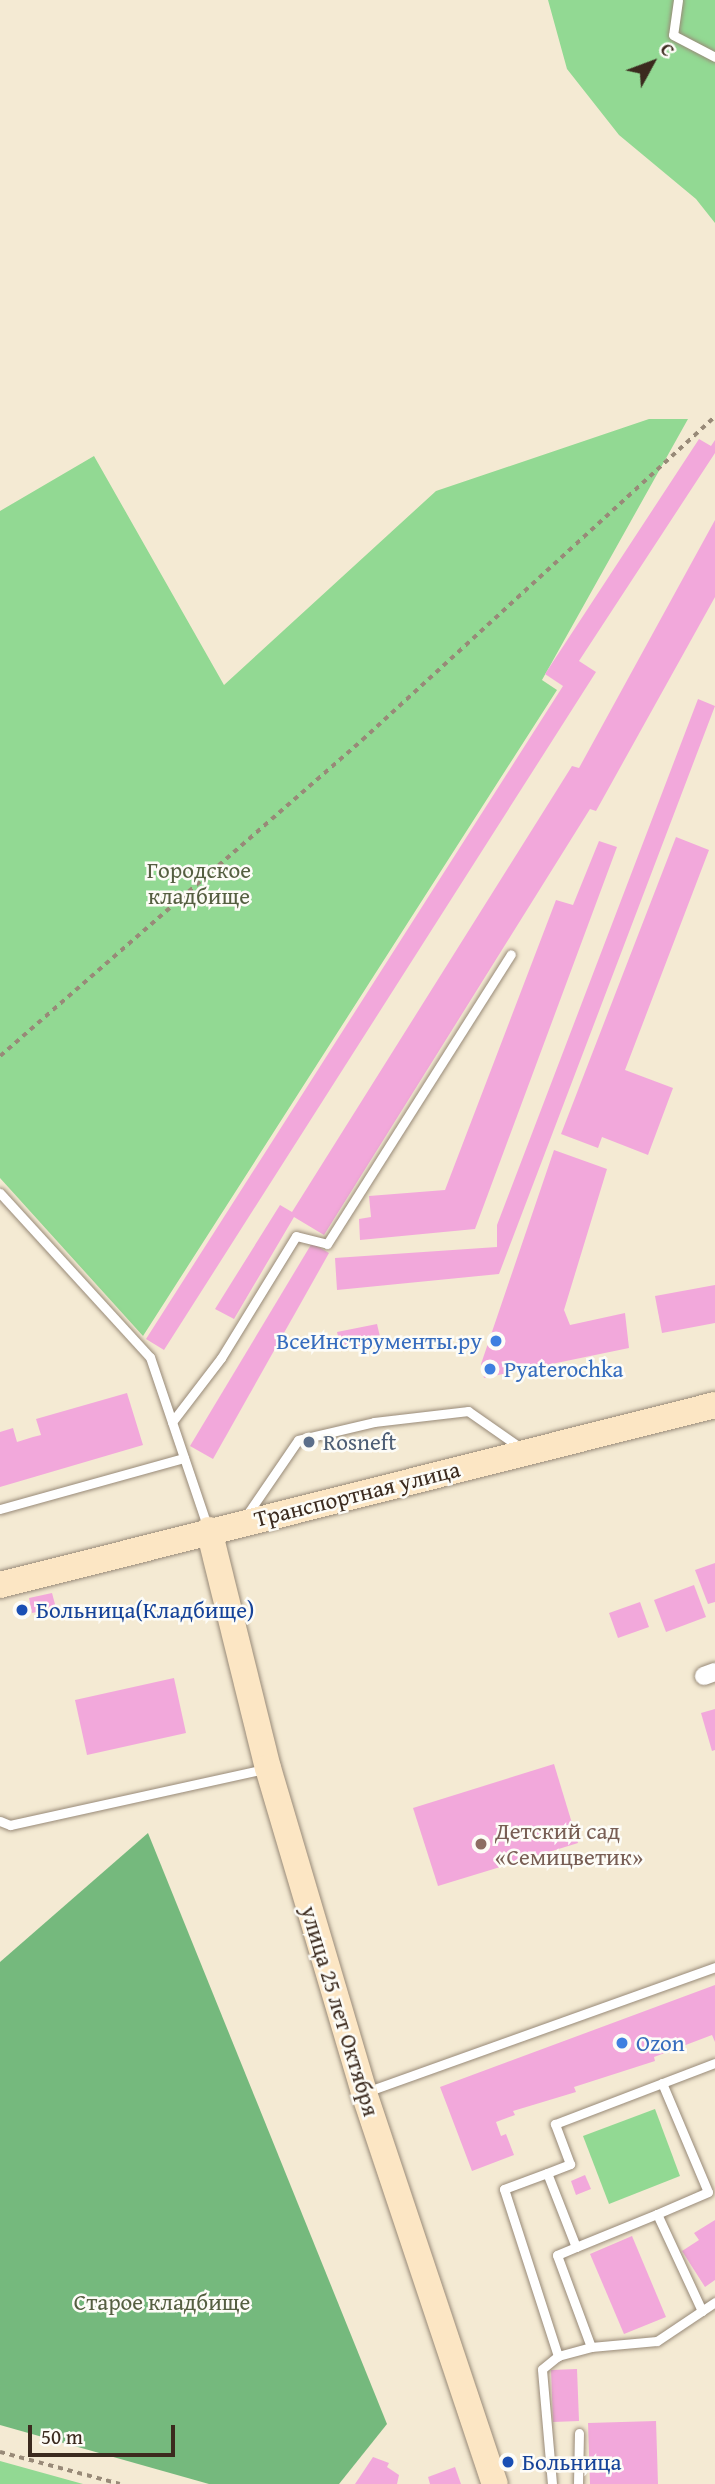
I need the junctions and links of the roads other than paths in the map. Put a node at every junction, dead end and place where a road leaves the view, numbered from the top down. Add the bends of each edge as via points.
1 (678, 0) edge
2 (715, 57) edge
3 (511, 954) dead end
4 (0, 1193) edge
5 (715, 1405) edge
6 (172, 1422) junction
7 (527, 1452) junction
8 (184, 1458) junction
9 (0, 1509) edge
10 (241, 1524) junction
11 (209, 1530) junction
12 (0, 1585) edge
13 (268, 1768) junction
14 (0, 1821) edge
15 (715, 1967) edge
16 (715, 2063) edge
17 (662, 2083) junction
18 (364, 2093) junction
19 (547, 2173) junction
20 (657, 2214) junction
21 (576, 2248) junction
22 (715, 2302) edge
23 (702, 2311) junction
24 (591, 2347) junction
25 (558, 2356) junction
26 (579, 2433) dead end
27 (495, 2484) edge
28 (552, 2484) edge
29 (578, 2484) edge

1 - 2 lane via 673,34
3 - 6 lane via 327,1244 296,1236 221,1358
4 - 6 lane via 150,1357
5 - 7 street, Транспортная улица
6 - 8 lane
7 - 10 street, Транспортная улица
7 - 10 lane via 468,1411 374,1422 298,1440
8 - 9 lane
8 - 11 lane
10 - 11 street, Транспортная улица
11 - 12 street, Транспортная улица
11 - 13 street, улица 25 лет Октября
13 - 14 lane via 10,1825
13 - 18 street, улица 25 лет Октября
15 - 18 lane
16 - 17 lane
17 - 19 lane via 555,2124 570,2164
17 - 20 lane via 708,2192
18 - 27 street, улица 25 лет Октября
19 - 21 lane
19 - 25 lane via 504,2189
20 - 21 lane
20 - 23 lane
21 - 24 lane via 557,2255
22 - 23 lane
23 - 24 lane via 657,2341
24 - 25 lane
25 - 28 lane via 541,2369
26 - 29 lane

